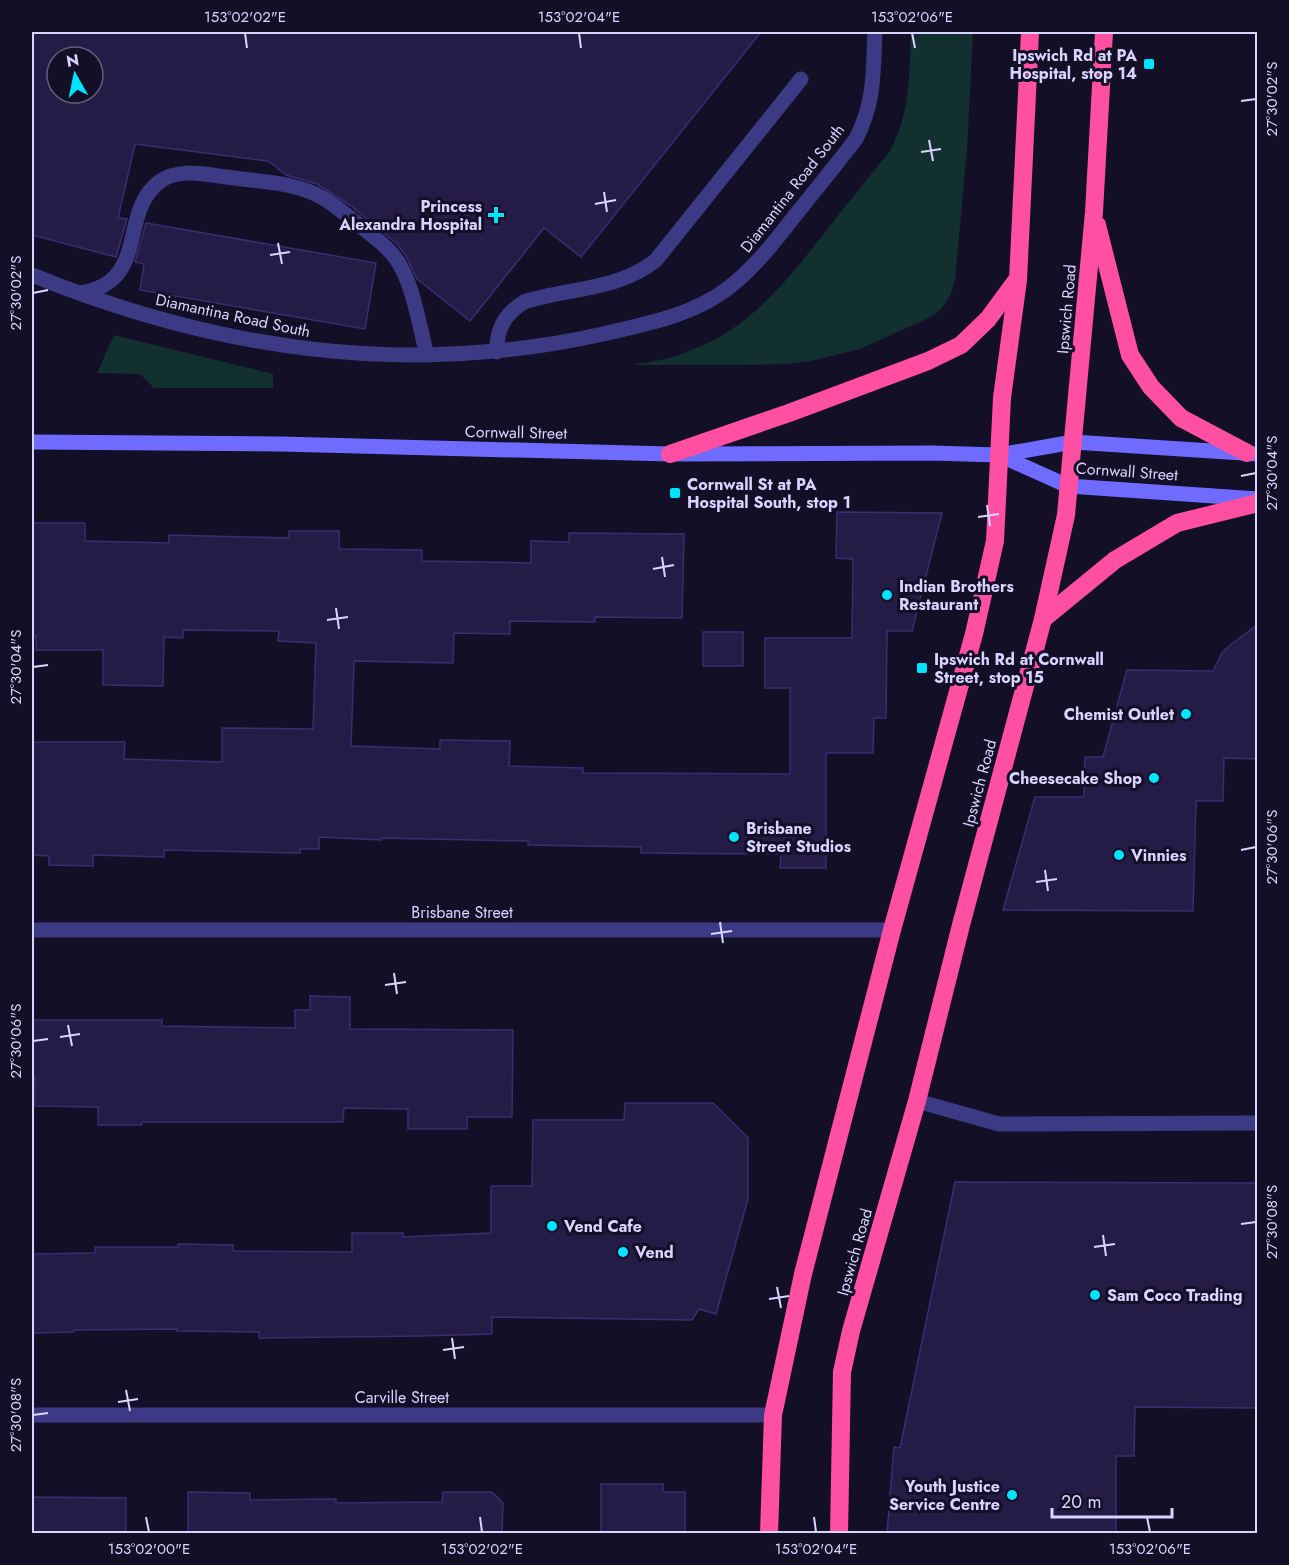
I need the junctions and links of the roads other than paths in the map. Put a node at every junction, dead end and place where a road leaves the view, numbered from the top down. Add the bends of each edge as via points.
1 (875, 32) edge
2 (1030, 32) edge
3 (1104, 32) edge
4 (801, 79) dead end
5 (1094, 212) junction
6 (32, 275) edge
7 (1018, 280) junction
8 (77, 294) junction
9 (497, 351) junction
10 (426, 355) junction
11 (32, 442) edge
12 (1073, 442) junction
13 (1252, 453) edge
14 (670, 454) junction
15 (999, 455) junction
16 (1068, 486) junction
17 (1257, 501) edge
18 (1043, 619) junction
19 (32, 930) edge
20 (892, 930) junction
21 (917, 1101) junction
22 (1257, 1124) edge
23 (32, 1415) edge
24 (773, 1415) junction
25 (769, 1533) edge
26 (839, 1533) edge

1 - 9 street, Diamantina Road South via 871,102 856,139 749,271 726,290 678,315 565,342
2 - 7 highway
3 - 5 highway, Ipswich Road
4 - 9 street via 656,260 622,279 524,302 505,319
5 - 12 highway, Ipswich Road
5 - 13 highway via 1130,355 1151,387 1181,418
6 - 8 street, Diamantina Road South
7 - 14 highway via 988,319 961,345 928,361
7 - 15 highway via 1002,398
8 - 10 street, Diamantina Road South via 177,324 277,345 337,353
8 - 10 street via 94,291 121,270 143,202 161,180 185,173 287,185 328,201 396,258 407,282
9 - 10 street, Diamantina Road South
11 - 14 main road, Cornwall Street
12 - 13 main road, Cornwall Street
12 - 15 main road, Cornwall Street
12 - 16 highway, Ipswich Road
14 - 15 main road, Cornwall Street
15 - 16 main road, Cornwall Street
15 - 20 highway via 995,541 974,634
16 - 17 main road, Cornwall Street
16 - 18 highway, Ipswich Road via 1066,515
17 - 18 highway via 1177,523 1115,560
18 - 21 highway, Ipswich Road
19 - 20 street, Brisbane Street
20 - 24 highway via 803,1274
21 - 22 street via 999,1124
21 - 26 highway, Ipswich Road via 842,1372
23 - 24 street, Carville Street
24 - 25 highway

